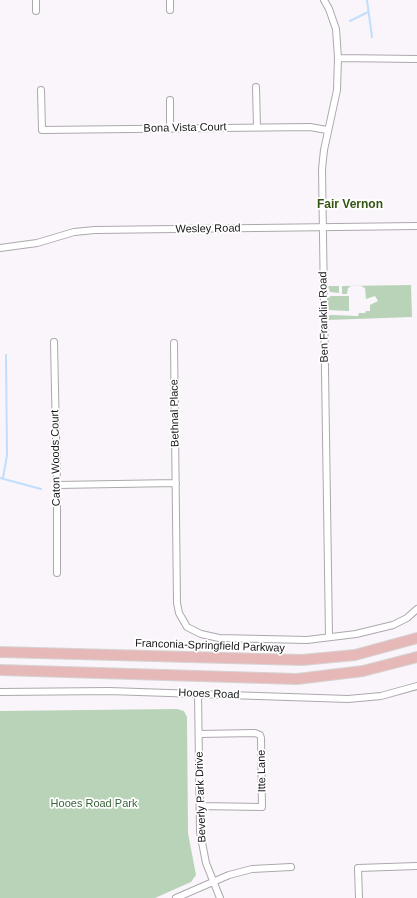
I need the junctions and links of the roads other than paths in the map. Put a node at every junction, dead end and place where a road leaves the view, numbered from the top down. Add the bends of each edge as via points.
1 (36, 0) edge
2 (170, 0) edge
3 (324, 0) edge
4 (170, 10) dead end
5 (36, 11) dead end
6 (338, 58) junction
7 (417, 59) edge
8 (256, 87) dead end
9 (41, 90) dead end
10 (170, 100) dead end
11 (257, 127) junction
12 (170, 128) junction
13 (327, 130) junction
14 (417, 226) edge
15 (323, 227) junction
16 (0, 248) edge
17 (54, 342) dead end
18 (174, 343) dead end
19 (176, 483) junction
20 (57, 485) junction
21 (57, 573) dead end
22 (417, 609) edge
23 (329, 637) junction
24 (417, 638) edge
25 (0, 652) edge
26 (417, 657) edge
27 (0, 670) edge
28 (417, 686) edge
29 (0, 692) edge
30 (198, 694) junction
31 (199, 734) junction
32 (200, 806) junction
33 (417, 866) edge
34 (290, 867) dead end
35 (213, 881) junction
36 (176, 898) edge
37 (220, 898) edge
38 (359, 898) edge

1 - 5 street
2 - 4 street
3 - 6 street, Ben Franklin Road via 336,29
6 - 7 street
6 - 13 street, Ben Franklin Road via 334,110
8 - 11 street
9 - 12 street, Bona Vista Court via 42,130
10 - 12 street
11 - 12 street, Bona Vista Court
11 - 13 street, Bona Vista Court via 310,127
13 - 15 street, Ben Franklin Road via 322,169
14 - 15 street, Wesley Road
15 - 16 street, Wesley Road via 95,230
15 - 23 street, Ben Franklin Road
17 - 20 street, Caton Woods Court
18 - 19 street, Bethnal Place
19 - 20 street
19 - 23 street, Bethnal Place via 179,613 182,621 192,630 219,638 292,640
20 - 21 street, Caton Woods Court
22 - 23 street, Bethnal Place via 393,625 356,634
24 - 25 main road, Franconia-Springfield Parkway via 355,655 302,660
26 - 27 main road via 363,671 297,678
28 - 30 street, Hooes Road via 381,696 348,699
29 - 30 street, Hooes Road via 109,691
30 - 31 street, Beverly Park Drive
31 - 32 street, Beverly Park Drive
31 - 32 street, Itte Lane via 260,735 262,807
32 - 35 street, Beverly Park Drive via 202,850
33 - 38 street via 358,868
34 - 35 street via 252,869
35 - 36 street
35 - 37 street, Beverly Park Drive

